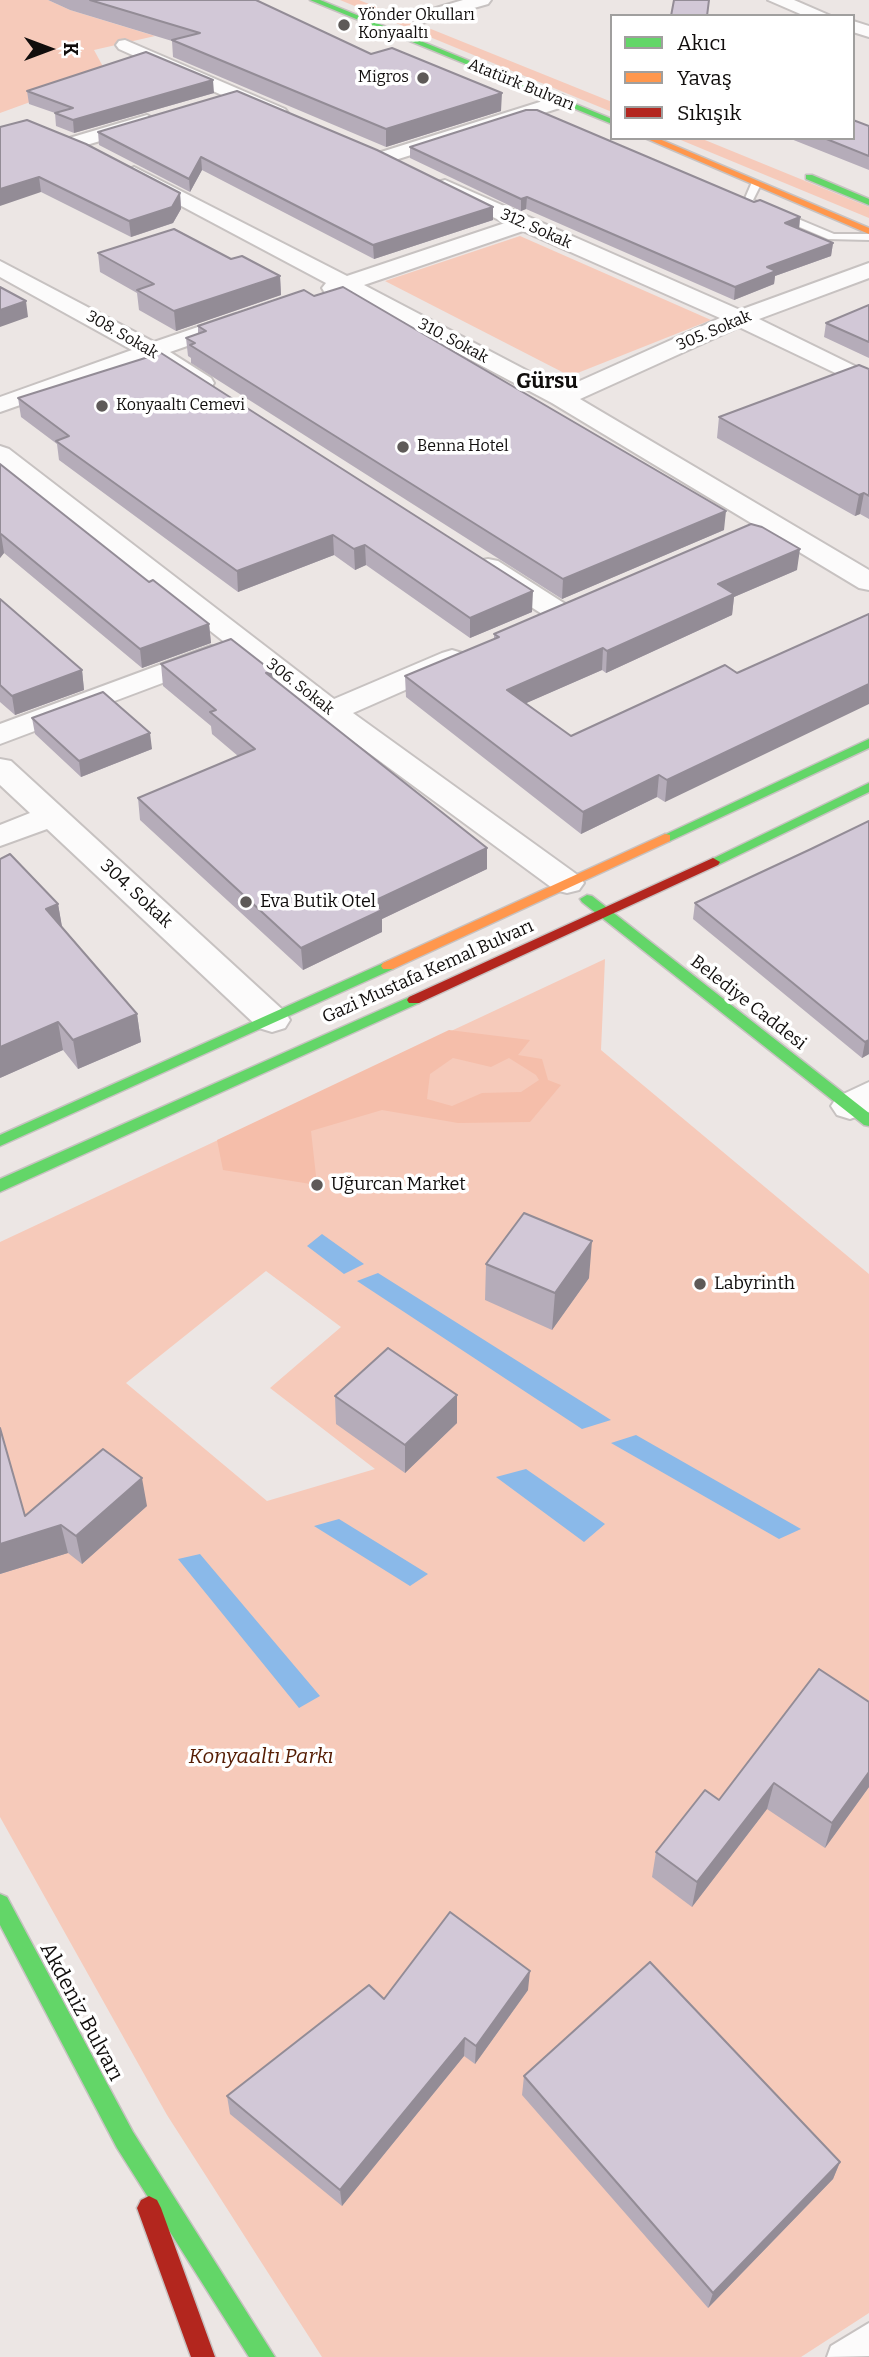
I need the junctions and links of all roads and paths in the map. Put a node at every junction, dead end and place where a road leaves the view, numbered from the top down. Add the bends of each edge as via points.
1 (314, 0) edge
2 (482, 0) edge
3 (777, 0) edge
4 (821, 0) edge
5 (796, 7) junction
6 (816, 14) edge
7 (412, 16) joint
8 (444, 29) dead end
9 (125, 45) dead end
10 (237, 95) junction
11 (562, 101) junction
12 (211, 103) edge
13 (161, 117) edge
14 (298, 121) edge
15 (610, 121) edge
16 (654, 140) edge
17 (360, 147) edge
18 (385, 157) junction
19 (408, 168) edge
20 (797, 172) dead end
21 (431, 180) edge
22 (757, 184) junction
23 (869, 202) edge
24 (523, 224) junction
25 (869, 231) edge
26 (869, 237) edge
27 (0, 268) edge
28 (869, 270) edge
29 (346, 284) junction
30 (307, 297) edge
31 (254, 315) edge
32 (739, 318) junction
33 (150, 350) junction
34 (869, 383) edge
35 (220, 395) edge
36 (561, 398) junction
37 (0, 405) edge
38 (0, 454) edge
39 (466, 553) edge
40 (869, 582) edge
41 (560, 613) edge
42 (244, 643) junction
43 (471, 651) edge
44 (331, 711) junction
45 (0, 736) edge
46 (869, 743) edge
47 (0, 768) edge
48 (869, 787) edge
49 (51, 816) junction
50 (0, 836) edge
51 (567, 883) junction
52 (605, 914) junction
53 (272, 1020) junction
54 (304, 1049) junction
55 (863, 1107) edge
56 (0, 1141) edge
57 (0, 1186) edge
58 (0, 1904) edge
59 (125, 2140) junction
60 (869, 2338) edge
61 (203, 2357) edge
62 (263, 2357) edge
63 (842, 2357) edge

1 - 11 main road, Atatürk Bulvarı
2 - 7 street
3 - 5 street
4 - 5 street
5 - 6 street
7 - 8 main road
9 - 10 street
10 - 12 street
10 - 14 street
11 - 15 main road, Atatürk Bulvarı
11 - 18 street
13 - 29 street, 310. Sokak via 65,139
16 - 22 main road
17 - 18 street
18 - 19 street
20 - 23 main road
21 - 24 street, 312. Sokak
22 - 25 main road
22 - 26 lane via 747,201 832,237
24 - 29 street
24 - 32 street, 312. Sokak
27 - 33 street, 308. Sokak
28 - 32 street, 305. Sokak
29 - 30 street
29 - 36 street, 310. Sokak
31 - 33 street
32 - 34 street, 312. Sokak
32 - 36 street, 305. Sokak
33 - 35 street, 308. Sokak
33 - 37 street
36 - 40 street, 310. Sokak via 757,528
38 - 42 street, 306. Sokak
39 - 41 street
42 - 44 street, 306. Sokak
42 - 45 street
43 - 44 street
44 - 51 street, 306. Sokak
46 - 51 main road, Gazi Mustafa Kemal Bulvarı
47 - 49 street, 304. Sokak
48 - 52 main road, Gazi Mustafa Kemal Bulvarı
49 - 50 street
49 - 53 street, 304. Sokak
51 - 52 main road, 306. Sokak
51 - 53 main road, Gazi Mustafa Kemal Bulvarı
52 - 54 main road, Gazi Mustafa Kemal Bulvarı
52 - 55 main road, Belediye Caddesi
53 - 54 main road
53 - 56 main road, Gazi Mustafa Kemal Bulvarı
54 - 57 main road, Gazi Mustafa Kemal Bulvarı
58 - 59 main road, Akdeniz Bulvarı
59 - 61 main road, Akdeniz Bulvarı
59 - 62 main road, Akdeniz Bulvarı
60 - 63 lane

